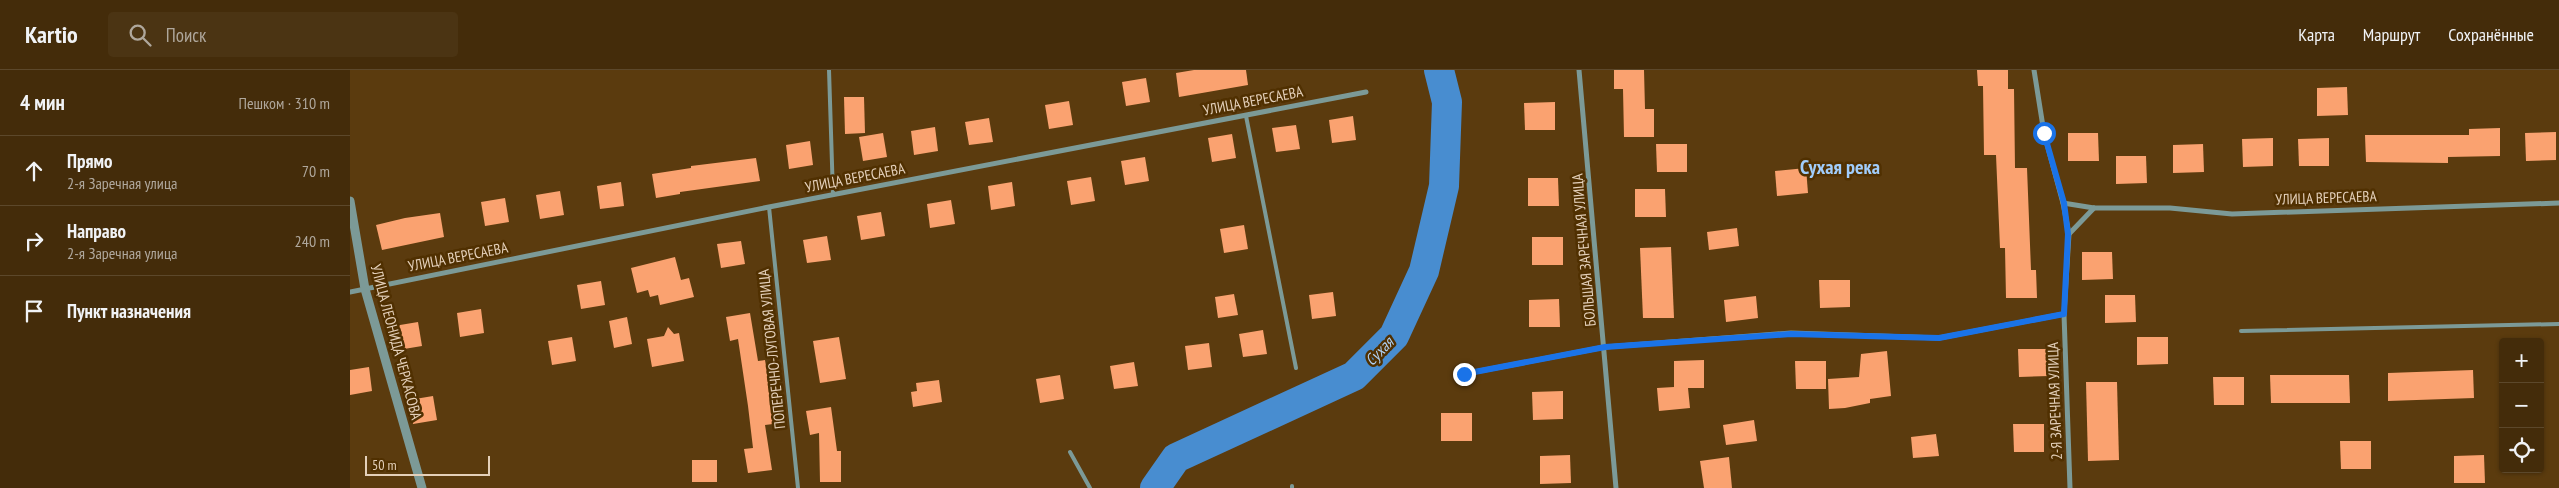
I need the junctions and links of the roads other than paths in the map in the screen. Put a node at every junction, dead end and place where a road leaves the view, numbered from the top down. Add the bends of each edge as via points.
1 (829, 70) edge
2 (1579, 70) edge
3 (2034, 70) edge
4 (1366, 92) dead end
5 (1246, 116) junction
6 (833, 195) junction
7 (350, 201) edge
8 (2064, 203) junction
9 (2559, 203) edge
10 (770, 208) junction
11 (2094, 208) junction
12 (2068, 234) junction
13 (366, 289) junction
14 (350, 292) edge
15 (2064, 314) junction
16 (2559, 324) edge
17 (2241, 330) dead end
18 (1605, 347) junction
19 (1296, 368) dead end
20 (1464, 374) dead end
21 (1070, 452) dead end
22 (422, 488) edge
23 (798, 488) edge
24 (1090, 488) edge
25 (1616, 488) edge
26 (2070, 488) edge

1 - 6 lane
2 - 18 street, БОЛЬШАЯ ЗАРЕЧНАЯ УЛИЦА
3 - 8 street, 2-Я ЗАРЕЧНАЯ УЛИЦА via 2044,133
4 - 5 street, УЛИЦА ВЕРЕСАЕВА
5 - 6 street, УЛИЦА ВЕРЕСАЕВА
5 - 19 lane
6 - 10 street, УЛИЦА ВЕРЕСАЕВА
7 - 13 street, УЛИЦА ЛЕОНИДА ЧЕРКАСОВА
8 - 11 street, УЛИЦА ВЕРЕСАЕВА
8 - 12 street, 2-Я ЗАРЕЧНАЯ УЛИЦА
9 - 11 street, УЛИЦА ВЕРЕСАЕВА via 2232,214 2170,208
10 - 13 street, УЛИЦА ВЕРЕСАЕВА
10 - 23 lane, ПОПЕРЕЧНО-ЛУГОВАЯ УЛИЦА
11 - 12 street
12 - 15 street, 2-Я ЗАРЕЧНАЯ УЛИЦА
13 - 14 street, УЛИЦА ВЕРЕСАЕВА
13 - 22 street, УЛИЦА ЛЕОНИДА ЧЕРКАСОВА
15 - 18 street via 1939,338 1791,334
15 - 26 street, 2-Я ЗАРЕЧНАЯ УЛИЦА
16 - 17 lane
18 - 20 street
18 - 25 street, БОЛЬШАЯ ЗАРЕЧНАЯ УЛИЦА
21 - 24 lane

